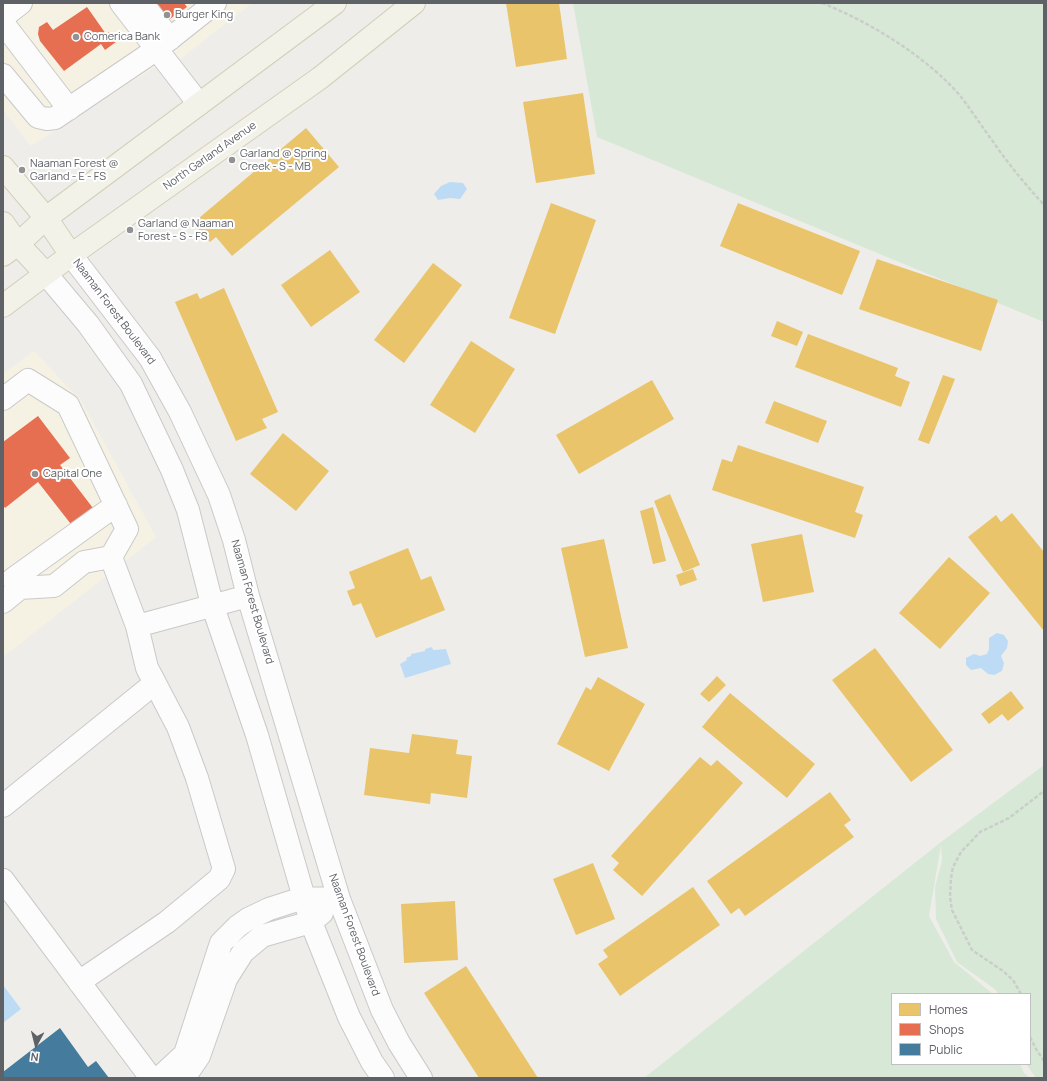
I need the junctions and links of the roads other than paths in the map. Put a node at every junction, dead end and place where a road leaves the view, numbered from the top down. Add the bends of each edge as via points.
1 (21, 3) edge
2 (121, 3) edge
3 (142, 3) edge
4 (335, 3) edge
5 (409, 4) edge
6 (203, 7) edge
7 (3, 17) edge
8 (3, 23) edge
9 (164, 44) junction
10 (3, 75) edge
11 (199, 104) junction
12 (69, 109) junction
13 (3, 167) edge
14 (46, 218) junction
15 (3, 223) edge
16 (10, 249) edge
17 (71, 255) junction
18 (46, 274) junction
19 (3, 306) edge
20 (3, 399) edge
21 (116, 505) junction
22 (111, 557) junction
23 (12, 577) edge
24 (248, 596) junction
25 (3, 602) edge
26 (212, 604) junction
27 (136, 626) junction
28 (155, 683) junction
29 (3, 806) edge
30 (3, 880) edge
31 (303, 898) junction
32 (339, 900) junction
33 (311, 922) junction
34 (79, 982) junction
35 (151, 1078) edge
36 (159, 1078) edge
37 (184, 1078) edge
38 (383, 1078) edge
39 (421, 1078) edge

1 - 7 street
2 - 9 street
3 - 9 street
4 - 11 main road
5 - 17 main road, North Garland Avenue via 320,78
6 - 9 street
8 - 12 street
9 - 11 street
9 - 12 street
10 - 12 street via 38,117 55,118
11 - 14 main road
13 - 14 main road, Naaman Forest Boulevard
14 - 16 main road
14 - 17 main road, Naaman Forest Boulevard
15 - 16 main road
16 - 18 main road
17 - 18 main road, North Garland Avenue
17 - 24 street, Naaman Forest Boulevard via 150,358 180,412 219,495
18 - 19 main road, North Garland Avenue
18 - 26 street via 88,324 131,384 155,431 188,510
20 - 21 street via 28,380 68,405
21 - 22 street via 127,529
21 - 23 street
22 - 23 street via 84,562 54,586
22 - 27 street
23 - 25 street
24 - 26 street
24 - 32 street, Naaman Forest Boulevard
26 - 27 street
26 - 31 street via 257,735
27 - 28 street via 147,668
28 - 29 street
28 - 34 street via 180,734 197,778 224,869 219,879 167,922
30 - 34 street
31 - 32 street
31 - 33 street
31 - 36 street via 248,919 221,943 185,1054
32 - 33 street
32 - 39 street, Naaman Forest Boulevard via 382,1010
33 - 37 street via 262,936 243,952 226,979 199,1056
33 - 38 street via 349,1017
34 - 35 street

